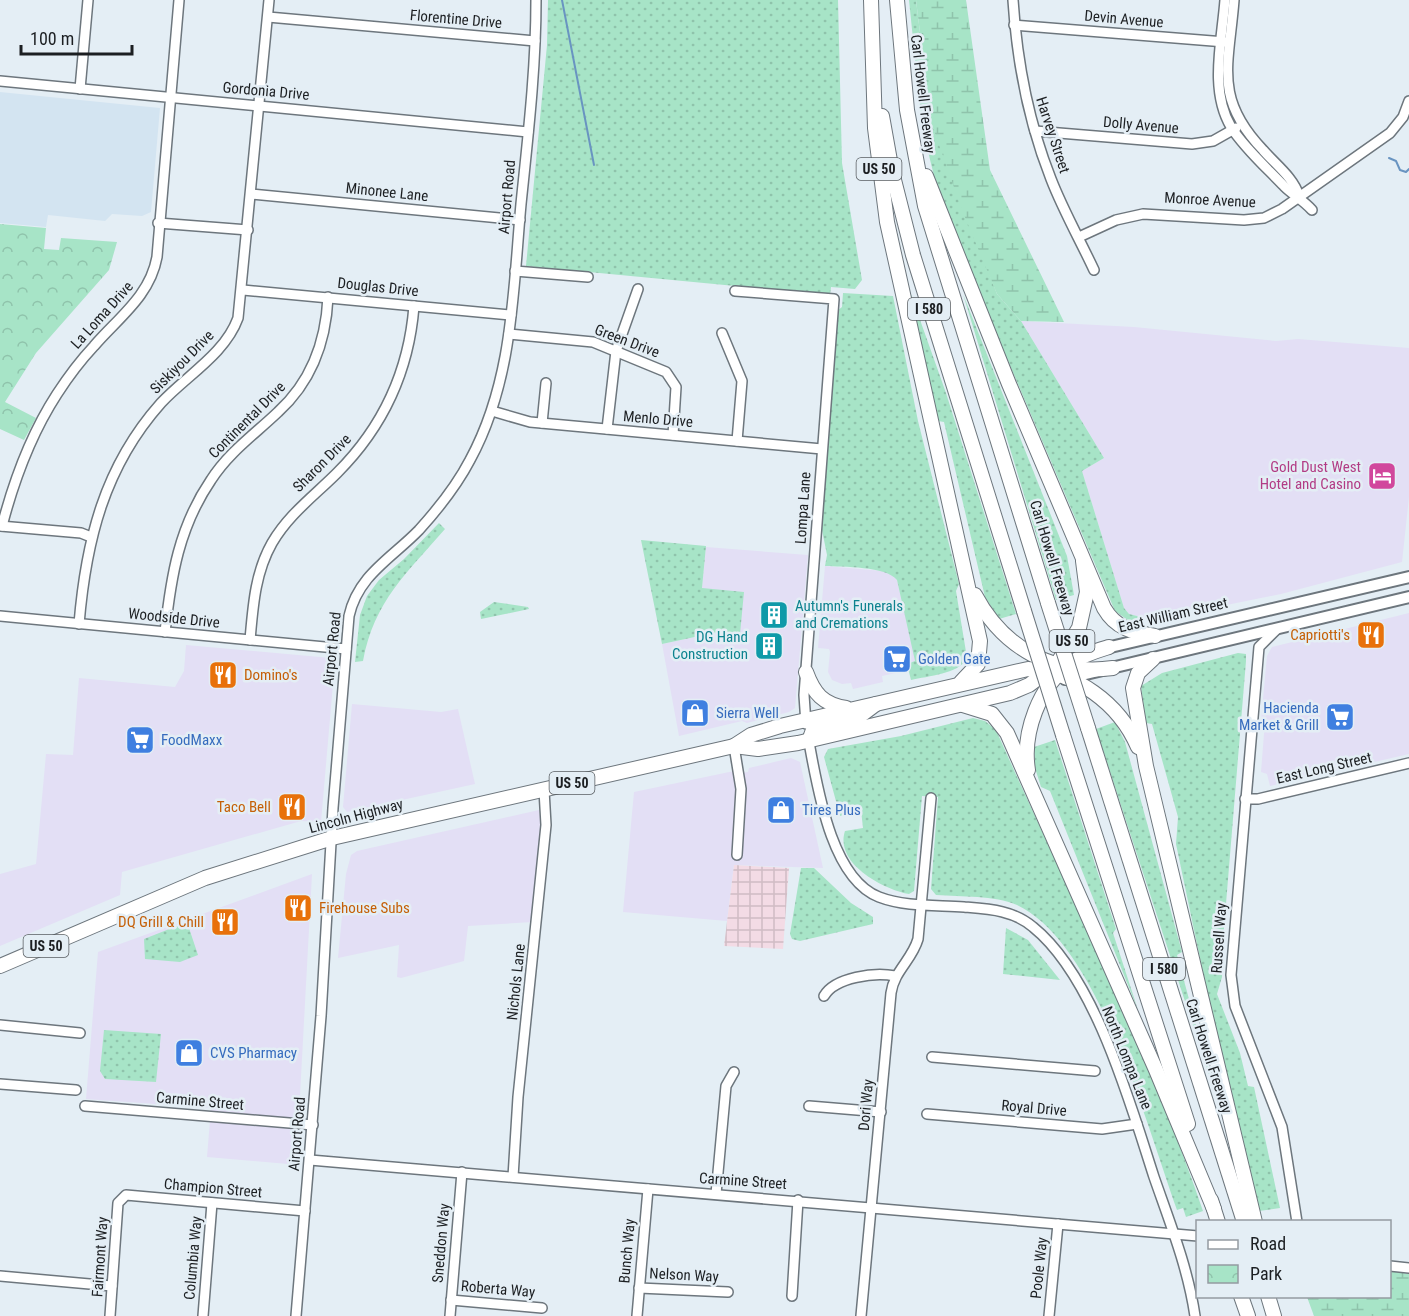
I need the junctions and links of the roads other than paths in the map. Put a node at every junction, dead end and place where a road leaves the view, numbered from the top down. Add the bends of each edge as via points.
1 (88, 0) edge
2 (178, 0) edge
3 (269, 0) edge
4 (536, 0) edge
5 (871, 0) edge
6 (897, 0) edge
7 (1013, 0) edge
8 (1225, 0) edge
9 (1234, 0) edge
10 (268, 17) junction
11 (1014, 25) junction
12 (535, 41) junction
13 (1226, 42) junction
14 (0, 81) edge
15 (80, 89) junction
16 (170, 97) junction
17 (1409, 102) edge
18 (260, 105) junction
19 (907, 110) junction
20 (1237, 128) junction
21 (1035, 130) junction
22 (528, 132) junction
23 (251, 194) junction
24 (1299, 196) junction
25 (1312, 210) dead end
26 (520, 220) junction
27 (158, 223) junction
28 (248, 230) junction
29 (1079, 237) junction
30 (1094, 270) dead end
31 (515, 271) junction
32 (588, 277) dead end
33 (638, 289) dead end
34 (243, 290) junction
35 (735, 291) dead end
36 (328, 297) junction
37 (414, 306) junction
38 (511, 315) junction
39 (722, 333) dead end
40 (509, 334) junction
41 (616, 351) junction
42 (546, 382) dead end
43 (492, 411) junction
44 (542, 423) junction
45 (607, 429) junction
46 (673, 435) junction
47 (738, 441) junction
48 (822, 449) junction
49 (1, 526) edge
50 (91, 537) junction
51 (1083, 561) junction
52 (1409, 577) edge
53 (968, 579) junction
54 (1409, 597) edge
55 (0, 616) edge
56 (79, 624) junction
57 (1278, 628) junction
58 (165, 632) junction
59 (1155, 636) junction
60 (1239, 638) junction
61 (250, 640) junction
62 (1109, 647) joint
63 (1259, 647) junction
64 (346, 649) junction
65 (1153, 659) junction
66 (1113, 668) joint
67 (1057, 670) junction
68 (806, 672) junction
69 (961, 682) junction
70 (877, 703) junction
71 (959, 705) junction
72 (851, 708) junction
73 (805, 720) junction
74 (809, 741) junction
75 (734, 746) junction
76 (1409, 763) edge
77 (1146, 766) junction
78 (544, 790) junction
79 (1036, 795) junction
80 (931, 798) dead end
81 (1245, 799) junction
82 (332, 838) junction
83 (737, 855) dead end
84 (922, 904) junction
85 (0, 966) edge
86 (895, 976) junction
87 (824, 996) dead end
88 (0, 1024) edge
89 (80, 1033) dead end
90 (932, 1057) dead end
91 (1095, 1071) dead end
92 (734, 1072) dead end
93 (0, 1084) edge
94 (76, 1090) dead end
95 (85, 1106) dead end
96 (809, 1106) dead end
97 (881, 1112) junction
98 (927, 1114) dead end
99 (1137, 1124) junction
100 (313, 1125) junction
101 (310, 1160) junction
102 (462, 1172) junction
103 (513, 1177) junction
104 (648, 1189) junction
105 (716, 1194) junction
106 (119, 1200) joint
107 (798, 1200) junction
108 (212, 1203) junction
109 (872, 1207) junction
110 (305, 1211) junction
111 (1216, 1215) edge
112 (1248, 1216) edge
113 (1297, 1220) edge
114 (1058, 1224) junction
115 (1174, 1234) junction
116 (1196, 1236) edge
117 (1391, 1266) edge
118 (1409, 1268) edge
119 (0, 1276) edge
120 (112, 1286) junction
121 (639, 1288) junction
122 (728, 1292) dead end
123 (792, 1296) dead end
124 (1242, 1298) edge
125 (1269, 1298) edge
126 (451, 1300) junction
127 (542, 1308) dead end
128 (110, 1316) edge
129 (203, 1316) edge
130 (296, 1316) edge
131 (450, 1316) edge
132 (637, 1316) edge
133 (861, 1316) edge
134 (1049, 1316) edge
135 (1195, 1316) edge
136 (1248, 1316) edge
137 (1274, 1316) edge

1 - 15 street
2 - 16 street, La Loma Drive
3 - 10 street, Siskiyou Drive
4 - 12 street, Airport Road
5 - 53 highway, US 50 via 875,128 887,222
5 - 111 highway, I 580, bridge via 879,88 901,212
6 - 19 highway, Carl Howell Freeway / I 580
7 - 11 street, Harvey Street
8 - 13 street
9 - 13 street
10 - 12 street, Florentine Drive
10 - 18 street, Siskiyou Drive
11 - 13 street, Devin Avenue
11 - 21 street, Harvey Street via 1020,73
12 - 22 street, Airport Road
13 - 20 street via 1229,94
14 - 15 street, Gordonia Drive
15 - 16 street, Gordonia Drive
16 - 18 street, Gordonia Drive
16 - 27 street, La Loma Drive
17 - 24 street, Monroe Avenue via 1390,133
18 - 22 street, Gordonia Drive
18 - 23 street, Siskiyou Drive
19 - 51 highway, US 50 via 950,242
19 - 112 highway, Carl Howell Freeway / I 580, bridge via 933,235 1088,728
20 - 21 street, Dolly Avenue via 1213,141 1192,144
20 - 24 street via 1292,181
21 - 29 street, Harvey Street via 1058,195
22 - 26 street, Airport Road
23 - 26 street, Minonee Lane
23 - 28 street, Siskiyou Drive
24 - 25 street
24 - 29 street, Monroe Avenue via 1257,219 1143,214 1116,220
26 - 31 street, Airport Road
27 - 28 street
27 - 49 street, La Loma Drive via 155,266 147,287 84,357 57,394 17,475
28 - 34 street, Siskiyou Drive
29 - 30 street, Harvey Street
31 - 32 street
31 - 38 street, Airport Road
33 - 41 street
34 - 36 street, Douglas Drive
34 - 50 street, Siskiyou Drive via 238,318 229,337 160,404 126,453 105,494
35 - 48 street, Lompa Lane via 834,299
36 - 37 street, Douglas Drive
36 - 58 street, Continental Drive via 320,347 307,377 280,411 241,443 222,465 191,513 175,559
37 - 38 street, Douglas Drive
37 - 61 street, Sharon Drive via 406,357 379,421 349,461 288,519 267,552 255,588
38 - 40 street, Airport Road
39 - 47 street via 742,381
40 - 41 street, Green Drive via 587,341
40 - 43 street, Airport Road
41 - 45 street
41 - 46 street, Green Drive via 673,378 677,391
42 - 44 street
43 - 44 street, Menlo Drive
43 - 64 street, Airport Road via 459,479 419,530 363,583 351,610
44 - 45 street, Menlo Drive
45 - 46 street, Menlo Drive
46 - 47 street, Menlo Drive
47 - 48 street, Menlo Drive
48 - 68 street, Lompa Lane
49 - 50 street
50 - 56 street, Siskiyou Drive
51 - 59 highway via 1113,621 1128,630
51 - 67 highway, US 50 via 1087,586 1084,612
52 - 59 main road, East William Street
53 - 67 highway via 998,629 1020,649
53 - 69 highway, US 50 via 980,654 973,671
54 - 57 main road
55 - 56 street, Woodside Drive
56 - 58 street, Woodside Drive
57 - 60 main road
57 - 63 street
58 - 61 street, Woodside Drive
59 - 62 main road, East William Street
60 - 63 street
60 - 65 main road
61 - 64 street, Woodside Drive
62 - 67 highway
63 - 81 street, Russell Way
64 - 82 street, Airport Road
65 - 66 main road
65 - 77 highway via 1138,673 1132,688
66 - 67 highway
67 - 69 highway via 1028,669
67 - 71 highway, US 50 via 1010,693
67 - 77 highway via 1097,695 1120,716
67 - 79 highway via 1034,714 1028,737 1029,773
68 - 72 highway via 813,691 822,700
68 - 73 street, Lompa Lane
69 - 70 highway, US 50
70 - 72 highway, US 50
70 - 74 highway via 856,719 813,730
71 - 74 highway, US 50
71 - 79 highway via 986,711 1000,721
72 - 73 highway, US 50
73 - 74 street, North Lompa Lane
73 - 75 highway, Lincoln Highway / US 50 via 754,734
74 - 75 highway, Lincoln Highway / US 50 via 766,748
74 - 84 street, North Lompa Lane via 831,837 846,870 875,895
75 - 78 highway, Lincoln Highway / US 50
75 - 83 street via 741,792
76 - 81 street, East Long Street
77 - 112 highway
78 - 82 highway, Lincoln Highway / US 50
78 - 103 street, Nichols Lane via 546,825
79 - 111 highway
80 - 84 street, Dori Way
81 - 113 street, Russell Way via 1232,993 1282,1127
82 - 85 highway, Lincoln Highway / US 50 via 205,878
82 - 100 street, Airport Road
84 - 86 street, Dori Way via 915,948
84 - 99 street, North Lompa Lane via 1006,912 1027,922 1043,936 1092,1011
86 - 87 street via 874,975 840,983
86 - 97 street, Dori Way
88 - 89 street
90 - 91 street
92 - 105 street via 725,1090
93 - 94 street
95 - 100 street, Carmine Street
96 - 97 street
97 - 109 street, Dori Way
98 - 99 street, Royal Drive via 1107,1129
99 - 115 street, North Lompa Lane
100 - 101 street, Airport Road
101 - 102 street, Carmine Street
101 - 110 street, Airport Road
102 - 103 street, Carmine Street
102 - 126 street, Sneddon Way
103 - 104 street, Carmine Street
104 - 105 street, Carmine Street
104 - 121 street, Bunch Way
105 - 107 street, Carmine Street
106 - 108 street, Champion Street via 129,1195
106 - 120 street, Fairmont Way
107 - 109 street, Carmine Street
107 - 123 street
108 - 110 street, Champion Street
108 - 129 street, Columbia Way
109 - 114 street, Carmine Street
109 - 133 street, Dori Way
110 - 130 street, Airport Road
114 - 115 street, Carmine Street
114 - 134 street, Poole Way
115 - 116 street, Carmine Street
115 - 135 street, North Lompa Lane
117 - 118 street
119 - 120 street
120 - 128 street, Fairmont Way
121 - 122 street, Nelson Way
121 - 132 street, Bunch Way
124 - 136 highway
125 - 137 highway
126 - 127 street, Roberta Way
126 - 131 street, Sneddon Way

